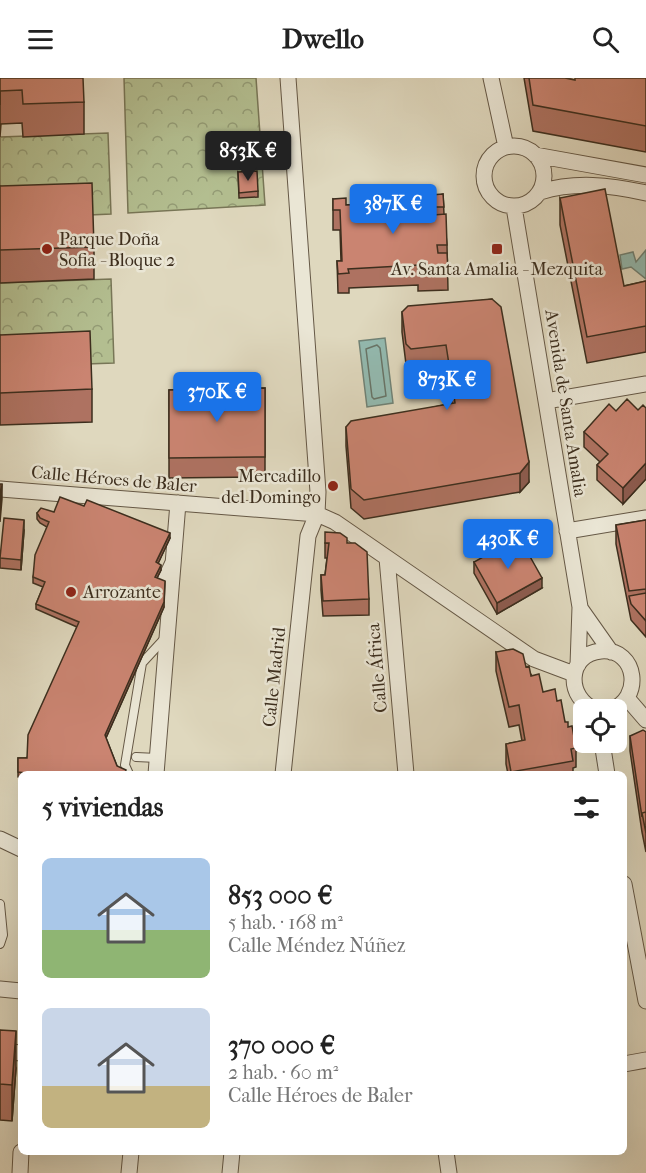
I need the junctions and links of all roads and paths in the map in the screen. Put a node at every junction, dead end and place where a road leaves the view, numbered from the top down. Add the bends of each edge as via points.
1 (288, 78) edge
2 (491, 78) edge
3 (506, 147) junction
4 (535, 155) junction
5 (646, 175) edge
6 (540, 192) junction
7 (646, 193) edge
8 (514, 207) junction
9 (646, 384) edge
10 (546, 401) junction
11 (0, 489) edge
12 (178, 503) junction
13 (317, 514) junction
14 (646, 518) edge
15 (567, 531) junction
16 (173, 556) junction
17 (387, 558) junction
18 (159, 584) edge
19 (580, 607) junction
20 (167, 636) junction
21 (611, 652) junction
22 (576, 670) junction
23 (627, 698) joint
24 (580, 699) edge
25 (646, 720) edge
26 (604, 753) edge
27 (136, 756) dead end
28 (157, 758) junction
29 (128, 771) edge
30 (156, 771) edge
31 (283, 771) edge
32 (406, 771) edge
33 (607, 771) edge
34 (0, 839) edge
35 (18, 848) edge
36 (627, 900) edge
37 (0, 904) edge
38 (0, 944) edge
39 (0, 989) edge
40 (18, 991) edge
41 (646, 1001) edge
42 (0, 1051) edge
43 (18, 1053) edge
44 (646, 1060) edge
45 (627, 1063) edge
46 (21, 1155) edge
47 (131, 1155) edge
48 (232, 1155) edge
49 (446, 1155) edge
50 (20, 1173) edge
51 (129, 1173) edge
52 (230, 1173) edge
53 (449, 1173) edge

1 - 13 street, Calle Madrid
2 - 3 street
3 - 4 street via 527,149
3 - 8 street via 491,156 484,181 491,196
4 - 5 street
4 - 6 street via 544,173
6 - 7 street via 563,185 614,186
6 - 8 street via 533,200
8 - 10 street, Avenida de Santa Amalia
9 - 10 street
10 - 15 street, Avenida de Santa Amalia
11 - 12 street, Calle Héroes de Baler
12 - 13 street, Calle Héroes de Baler
12 - 16 street
13 - 17 street, Calle Héroes de Baler
13 - 31 street, Calle Madrid via 308,536
14 - 15 street
15 - 19 street, Avenida de Santa Amalia
16 - 18 lane
16 - 20 street
17 - 22 street, Calle Héroes de Baler via 534,659
17 - 32 street, Calle África
19 - 21 street, Avenida de Santa Amalia
19 - 22 street, Avenida de Santa Amalia
20 - 28 street
20 - 29 lane via 142,663 125,765
21 - 22 street via 592,653
21 - 23 street, Avenida de Santa Amalia via 627,662 632,671 632,690
22 - 24 street, Avenida de Santa Amalia via 573,683
23 - 25 street
26 - 33 street
27 - 28 lane
28 - 30 street
34 - 35 street
36 - 41 street
37 - 38 lane
39 - 40 street
42 - 43 street
44 - 45 street
46 - 50 street
47 - 51 street
48 - 52 street
49 - 53 street

